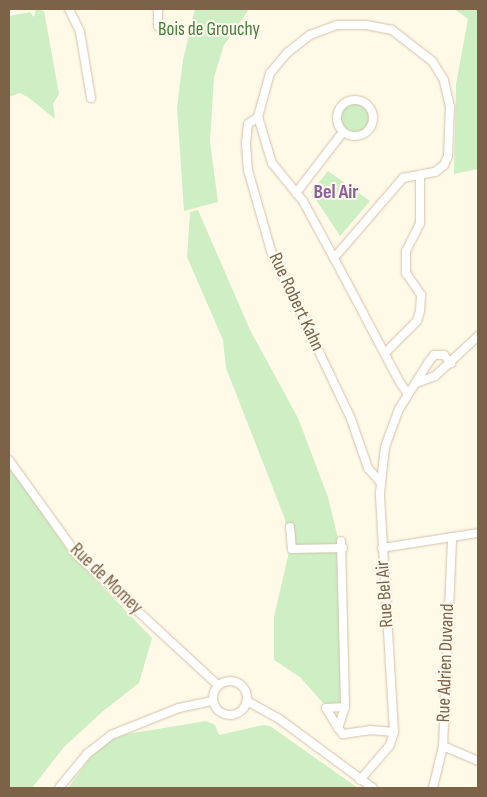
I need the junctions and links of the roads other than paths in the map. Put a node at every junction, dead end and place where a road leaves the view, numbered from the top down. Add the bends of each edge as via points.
1 (69, 9) edge
2 (158, 9) edge
3 (158, 26) dead end
4 (91, 98) dead end
5 (258, 118) junction
6 (343, 132) junction
7 (420, 175) junction
8 (296, 193) junction
9 (334, 258) junction
10 (478, 336) edge
11 (384, 353) junction
12 (451, 363) junction
13 (418, 382) junction
14 (406, 396) junction
15 (9, 460) edge
16 (380, 482) junction
17 (290, 527) dead end
18 (478, 533) edge
19 (452, 537) junction
20 (382, 548) junction
21 (218, 684) junction
22 (212, 701) junction
23 (247, 702) junction
24 (345, 706) junction
25 (338, 728) junction
26 (394, 732) junction
27 (443, 746) junction
28 (478, 761) edge
29 (360, 780) junction
30 (59, 788) edge
31 (373, 788) edge
32 (433, 788) edge

1 - 4 street via 80,32
2 - 3 street
5 - 7 street via 270,73 287,53 310,35 345,25 392,30 432,61 444,80 450,107 448,156 444,166
5 - 8 street via 272,163
5 - 16 street, Rue Robert Kahn via 248,124 248,170 268,242 351,419 368,468
6 - 6 street via 354,136 370,129 374,118 369,106 354,99 341,106 336,116
6 - 8 street
7 - 9 street via 410,174 395,185
7 - 11 street via 420,223 406,251 406,273 421,295 420,310 417,321
8 - 9 street
9 - 11 street
10 - 12 street
11 - 14 street
12 - 13 street via 435,376
12 - 13 street, Rue Bel Air via 444,355 434,355
13 - 14 street, Rue Bel Air
14 - 16 street, Rue Bel Air via 385,447
15 - 21 street, Rue de Momey via 78,556
16 - 20 street, Rue Bel Air
17 - 24 street via 292,549 342,545
18 - 19 street
19 - 20 street
19 - 27 street, Rue Adrien Duvand
20 - 26 street, Rue Bel Air
21 - 22 street
21 - 23 street via 228,680 241,684
22 - 23 street via 217,710 230,716 243,710
22 - 30 street via 179,708 111,735 87,754
23 - 29 street via 278,718
24 - 25 street
24 - 25 street via 326,708
25 - 26 street via 343,734 370,730
26 - 29 street via 390,745
27 - 28 street
27 - 32 street, Rue Adrien Duvand
29 - 31 street

